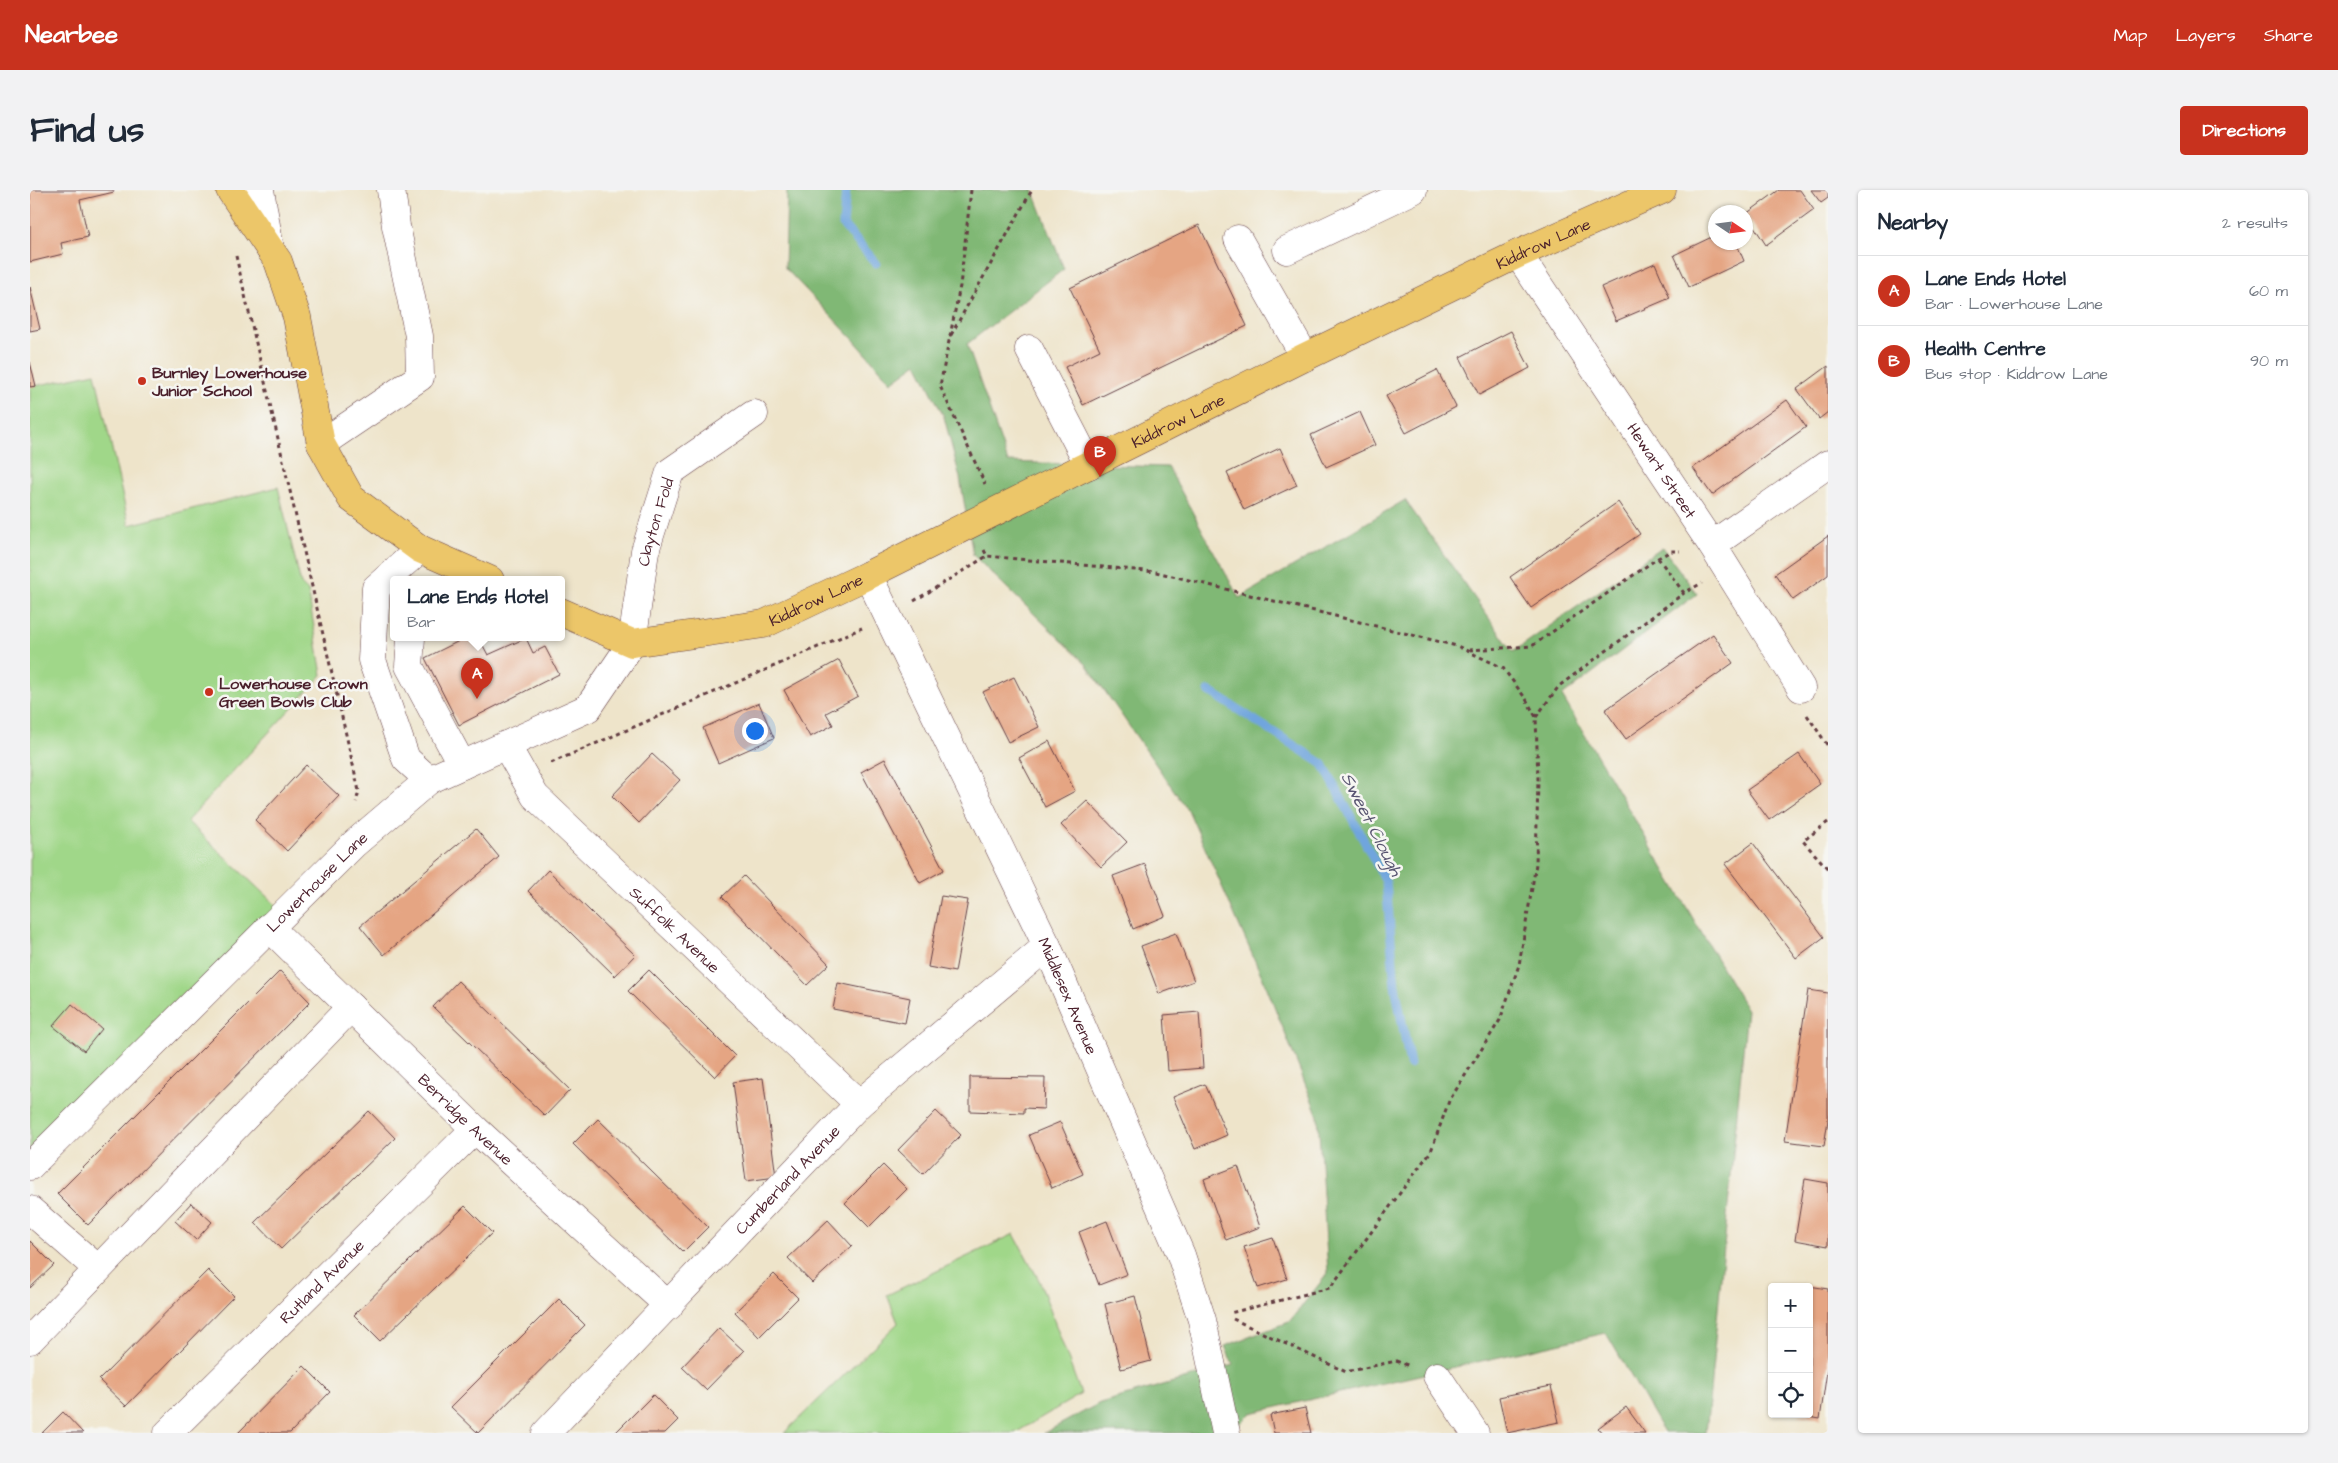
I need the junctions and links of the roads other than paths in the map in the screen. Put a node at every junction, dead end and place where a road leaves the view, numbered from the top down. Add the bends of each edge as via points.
1 (230, 190) edge
2 (260, 190) edge
3 (391, 190) edge
4 (1413, 190) edge
5 (1662, 190) edge
6 (1238, 239) dead end
7 (270, 249) junction
8 (1287, 250) dead end
9 (1518, 254) junction
10 (1029, 349) dead end
11 (1305, 357) junction
12 (754, 414) dead end
13 (321, 444) junction
14 (1828, 464) edge
15 (1089, 465) junction
16 (420, 549) junction
17 (1718, 555) junction
18 (454, 574) edge
19 (868, 575) junction
20 (565, 614) edge
21 (411, 641) edge
22 (632, 643) junction
23 (1801, 688) road end
24 (506, 746) junction
25 (462, 765) junction
26 (429, 780) junction
27 (269, 927) junction
28 (1047, 946) junction
29 (351, 1007) junction
30 (859, 1104) junction
31 (474, 1129) junction
32 (30, 1166) edge
33 (30, 1210) edge
34 (98, 1269) junction
35 (669, 1306) junction
36 (30, 1340) edge
37 (1437, 1376) road end
38 (168, 1433) edge
39 (546, 1433) edge
40 (1226, 1433) edge
41 (1476, 1433) edge

1 - 7 main road
2 - 7 street
3 - 13 street via 420,336 420,377
4 - 8 street
5 - 9 main road, Kiddrow Lane
6 - 11 street
7 - 13 main road via 278,261 297,317
9 - 11 main road, Kiddrow Lane
9 - 17 street, Hewart Street
10 - 15 street
11 - 15 main road, Kiddrow Lane
12 - 22 street, Clayton Fold via 670,472 645,551
13 - 16 main road via 351,498
14 - 17 street
15 - 19 main road, Kiddrow Lane
16 - 18 main road
16 - 26 street via 376,588 372,660 406,758
17 - 23 street, Hewart Street
19 - 22 main road, Kiddrow Lane via 764,624
19 - 28 street, Middlesex Avenue
20 - 22 main road
21 - 25 street via 409,666
22 - 24 street, Lowerhouse Lane via 588,708
24 - 25 street, Lowerhouse Lane
24 - 30 street, Suffolk Avenue via 535,796
25 - 26 street, Lowerhouse Lane
26 - 27 street, Lowerhouse Lane via 354,844
27 - 29 street, Berridge Avenue
27 - 32 street, Lowerhouse Lane
28 - 30 street, Cumberland Avenue
28 - 40 street, Middlesex Avenue via 1181,1255 1202,1320
29 - 31 street, Berridge Avenue
29 - 34 street
30 - 35 street, Cumberland Avenue
31 - 35 street, Berridge Avenue
31 - 38 street, Rutland Avenue
33 - 34 street
34 - 36 street
35 - 39 street, Cumberland Avenue
37 - 41 street

